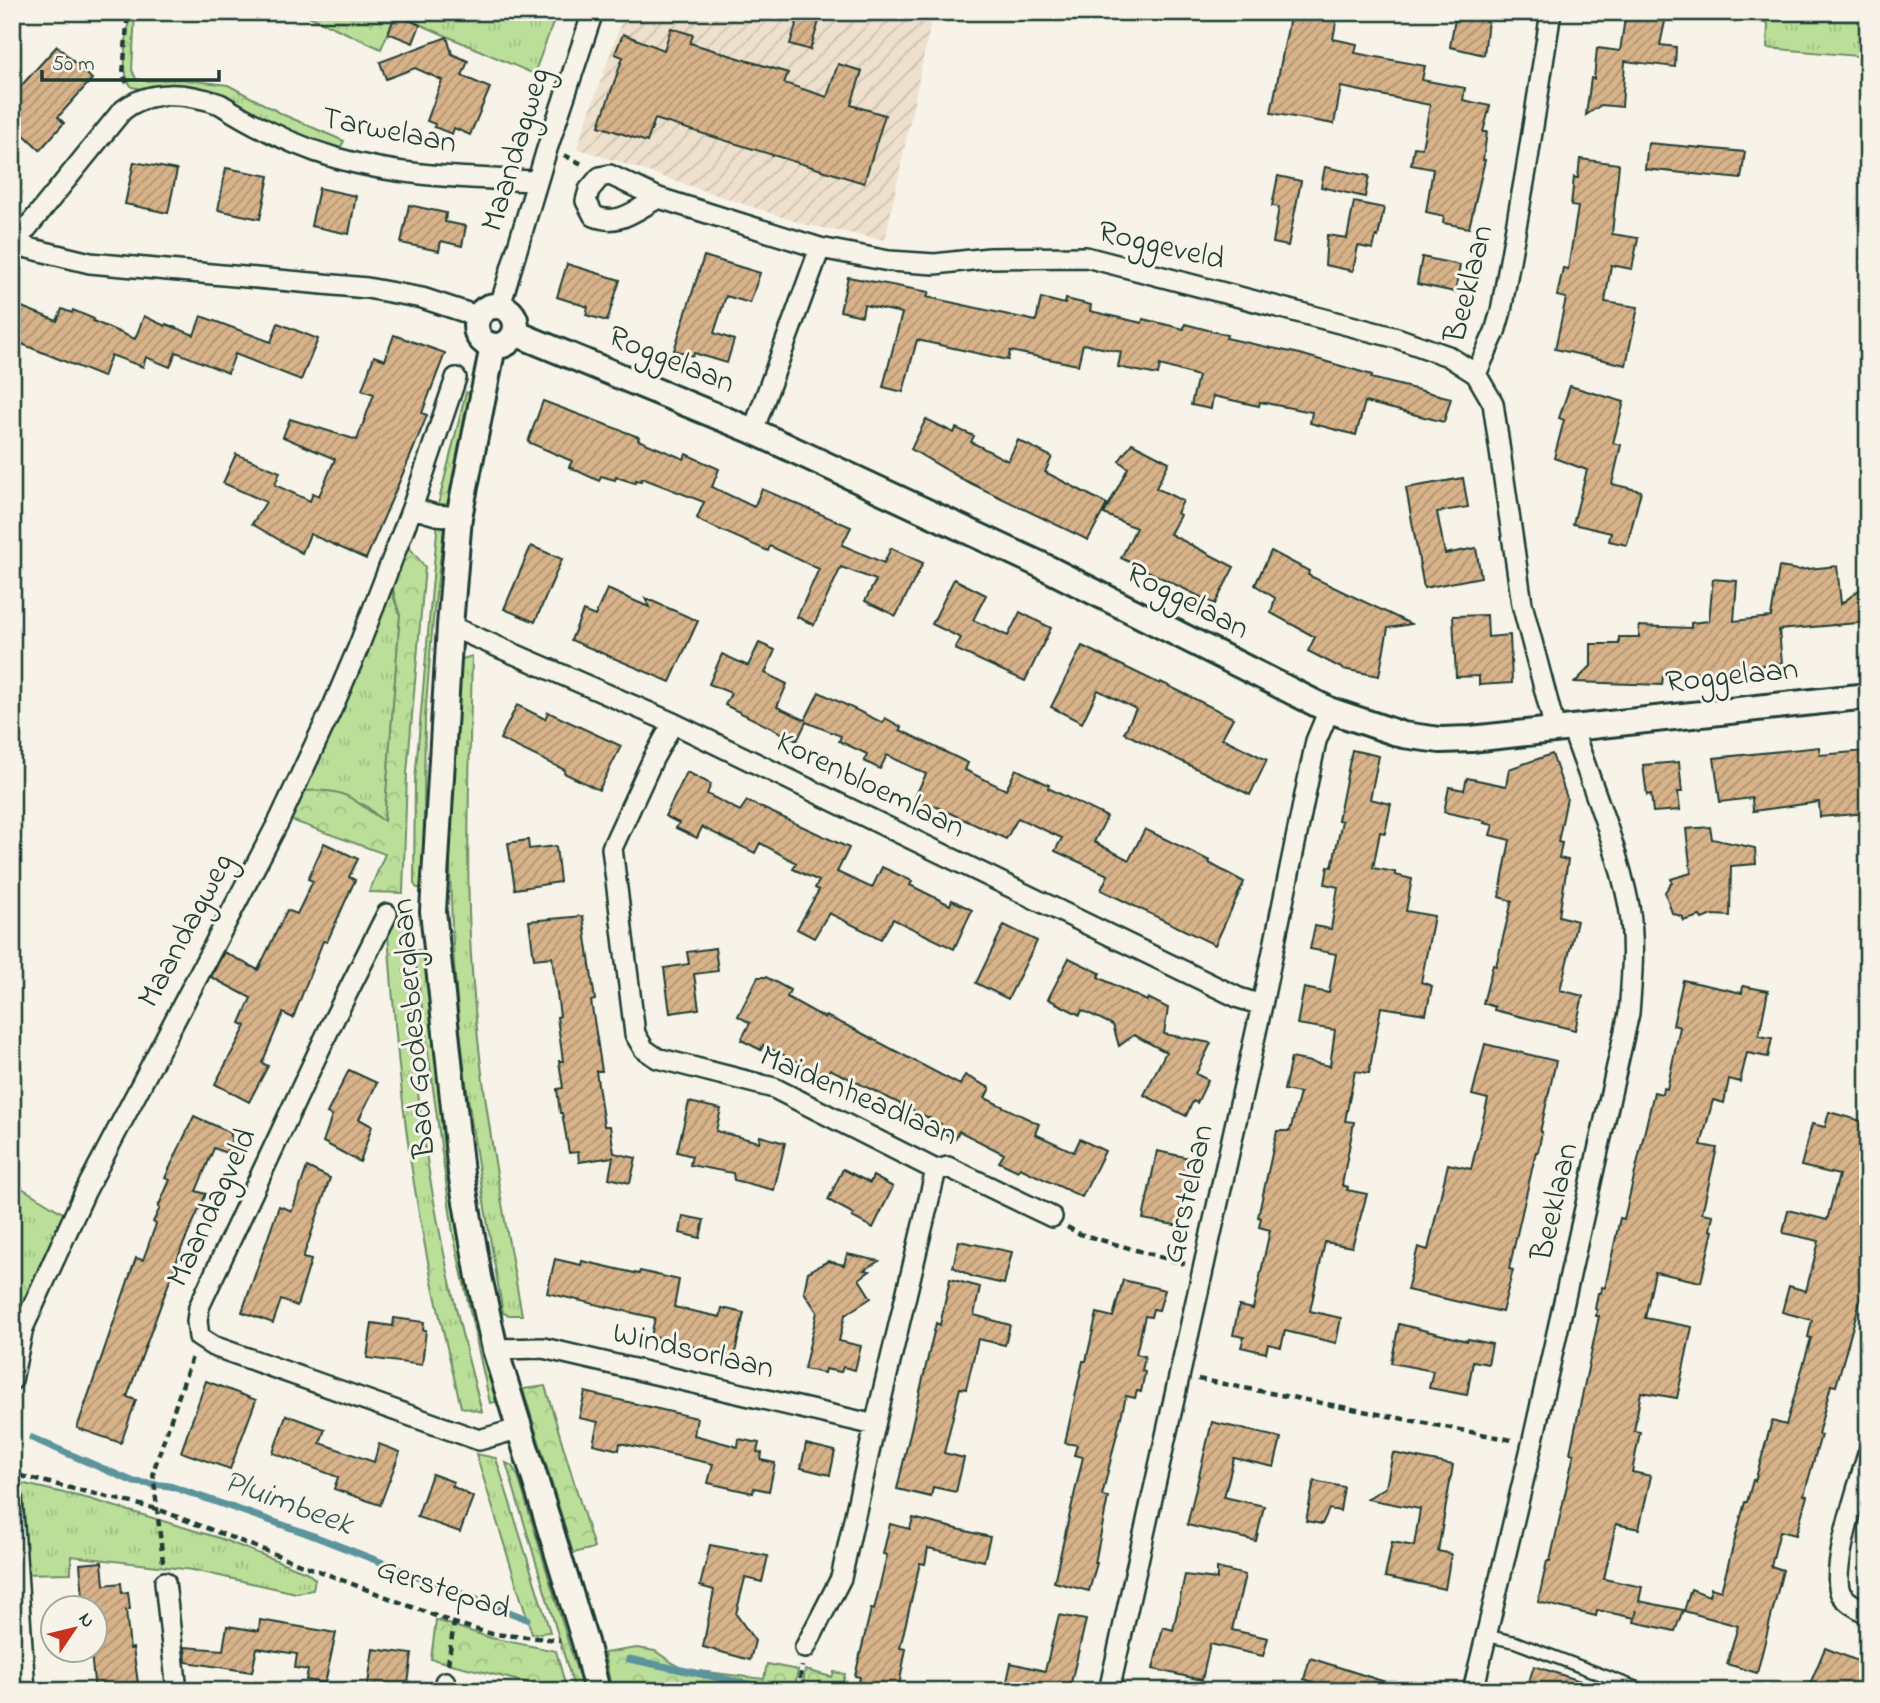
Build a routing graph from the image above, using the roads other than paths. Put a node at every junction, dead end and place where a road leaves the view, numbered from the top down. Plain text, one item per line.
1 (593, 12) edge
2 (1551, 12) edge
3 (537, 181) junction
4 (659, 198) junction
5 (13, 244) edge
6 (820, 248) junction
7 (500, 306) junction
8 (477, 316) junction
9 (515, 333) junction
10 (493, 346) junction
11 (1476, 374) junction
12 (456, 378) dead end
13 (753, 430) junction
14 (412, 508) junction
15 (459, 517) junction
16 (450, 626) junction
17 (1868, 696) edge
18 (1329, 710) junction
19 (673, 723) junction
20 (1563, 728) junction
21 (387, 914) dead end
22 (1262, 1005) junction
23 (936, 1170) junction
24 (1052, 1217) road end
25 (495, 1349) junction
26 (12, 1380) edge
27 (875, 1425) junction
28 (518, 1429) junction
29 (1868, 1454) edge
30 (12, 1496) edge
31 (165, 1582) road end
32 (1868, 1614) edge
33 (1488, 1636) junction
34 (805, 1648) dead end
35 (25, 1691) edge
36 (177, 1691) edge
37 (597, 1691) edge
38 (1109, 1691) edge
39 (1473, 1691) edge
40 (1645, 1691) edge

1 - 3 street, Maandagweg
2 - 11 street, Beeklaan
3 - 5 street, Tarwelaan
3 - 7 street, Maandagweg
4 - 4 street, Roggeveld
4 - 6 street, Roggeveld
5 - 8 street
6 - 11 street, Roggeveld
6 - 13 street
7 - 8 street
7 - 9 street
8 - 10 street
9 - 10 street
9 - 13 street, Roggelaan
10 - 15 street, Bad Godesberglaan
11 - 20 street, Beeklaan
12 - 14 street, Maandagweg
13 - 18 street, Roggelaan
14 - 15 street
14 - 26 street, Maandagweg
15 - 16 street, Bad Godesberglaan
16 - 19 street, Korenbloemlaan
16 - 25 street, Bad Godesberglaan
17 - 20 street, Roggelaan
18 - 20 street, Roggelaan
18 - 22 street, Gerstelaan
19 - 22 street, Korenbloemlaan
19 - 23 street, Maidenheadlaan
20 - 33 street, Beeklaan
21 - 28 street, Maandagveld
22 - 38 street, Gerstelaan
23 - 24 street, Maidenheadlaan
23 - 27 street
25 - 27 street, Windsorlaan
25 - 28 street, Bad Godesberglaan
27 - 34 street
28 - 37 street, Bad Godesberglaan
29 - 32 street
30 - 35 street
31 - 36 street
33 - 39 street, Beeklaan
33 - 40 lane

